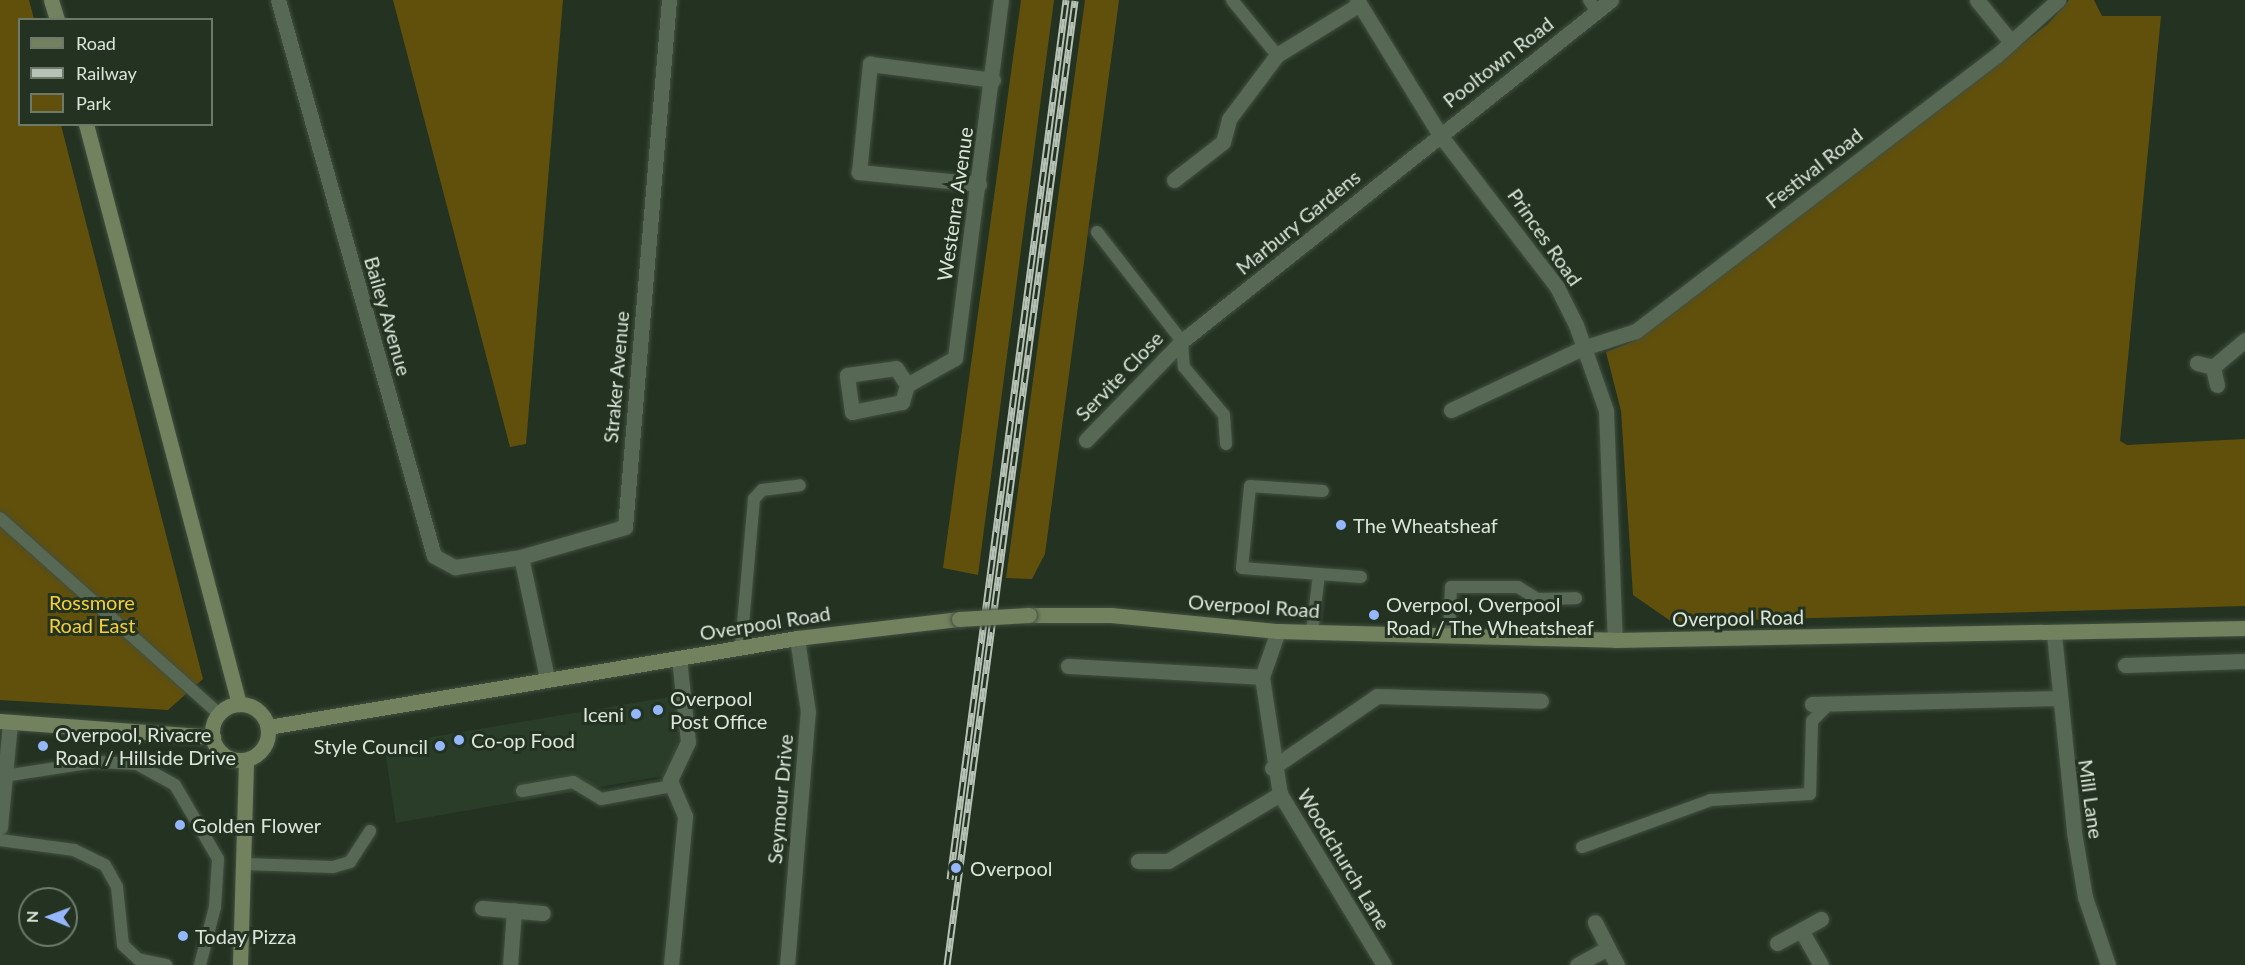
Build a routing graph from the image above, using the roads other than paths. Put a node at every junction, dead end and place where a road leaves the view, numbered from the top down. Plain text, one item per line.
1 (51, 0) edge
2 (278, 0) edge
3 (669, 0) edge
4 (1001, 0) edge
5 (1233, 0) edge
6 (1611, 0) edge
7 (1977, 0) edge
8 (2058, 0) edge
9 (1358, 2) edge
10 (1593, 5) edge
11 (56, 18) edge
12 (2011, 42) junction
13 (1277, 55) junction
14 (993, 80) junction
15 (87, 126) edge
16 (1440, 135) junction
17 (1174, 180) dead end
18 (979, 184) junction
19 (1097, 231) dead end
20 (2245, 339) edge
21 (1182, 341) junction
22 (1583, 348) junction
23 (2197, 363) dead end
24 (2213, 367) junction
25 (907, 385) dead end
26 (2217, 385) dead end
27 (1451, 410) dead end
28 (1086, 440) dead end
29 (1226, 444) dead end
30 (800, 485) dead end
31 (1323, 491) dead end
32 (0, 518) edge
33 (521, 557) junction
34 (1319, 574) junction
35 (1361, 577) dead end
36 (1576, 598) dead end
37 (2245, 627) edge
38 (1278, 631) junction
39 (1312, 632) junction
40 (2054, 634) junction
41 (1449, 636) junction
42 (797, 638) junction
43 (1616, 640) junction
44 (741, 647) junction
45 (679, 658) junction
46 (2245, 661) edge
47 (2125, 665) dead end
48 (1068, 666) dead end
49 (1262, 677) junction
50 (547, 678) junction
51 (2059, 698) junction
52 (1541, 701) dead end
53 (238, 704) junction
54 (1812, 704) dead end
55 (1829, 704) junction
56 (219, 714) junction
57 (5, 722) edge
58 (268, 727) junction
59 (213, 737) junction
60 (246, 760) junction
61 (1272, 768) junction
62 (4, 776) junction
63 (672, 786) junction
64 (522, 791) dead end
65 (1280, 794) junction
66 (0, 827) edge
67 (370, 831) dead end
68 (0, 840) edge
69 (1582, 847) dead end
70 (1138, 861) dead end
71 (244, 864) junction
72 (482, 908) dead end
73 (514, 910) junction
74 (543, 913) dead end
75 (1821, 919) dead end
76 (1595, 922) dead end
77 (1801, 930) junction
78 (1777, 943) dead end
79 (1608, 948) junction
80 (166, 965) edge
81 (200, 965) edge
82 (240, 965) edge
83 (510, 965) edge
84 (671, 965) edge
85 (787, 965) edge
86 (1384, 965) edge
87 (1577, 965) edge
88 (1617, 965) edge
89 (1821, 965) edge
90 (2108, 965) edge

1 - 11 main road
2 - 33 street, Bailey Avenue
3 - 33 street, Straker Avenue
4 - 14 street, Westenra Avenue
5 - 13 lane
6 - 10 street, Pooltown Road
7 - 12 street
8 - 12 street, Festival Road
9 - 13 street
9 - 16 street, Princes Road
10 - 16 street, Pooltown Road
12 - 22 street, Festival Road
13 - 17 street
14 - 18 street, Westenra Avenue
14 - 18 street
15 - 53 main road
16 - 21 street, Marbury Gardens
16 - 22 street, Princes Road
18 - 25 street, Westenra Avenue
19 - 21 lane
20 - 24 street
21 - 28 street, Servite Close
21 - 29 lane
22 - 27 street, Festival Road
22 - 43 street, Princes Road
23 - 24 street
24 - 26 street
30 - 44 lane
31 - 34 lane
32 - 56 lane
33 - 50 street
34 - 35 lane
34 - 39 lane
36 - 41 lane
37 - 40 main road, Overpool Road
38 - 39 main road, Overpool Road
38 - 42 main road, Overpool Road, bridge
38 - 49 street, Woodchurch Lane
39 - 41 main road, Overpool Road
40 - 43 main road, Overpool Road
40 - 51 street, Mill Lane
41 - 43 main road, Overpool Road
42 - 44 main road, Overpool Road
42 - 85 street, Seymour Drive
44 - 45 main road, Overpool Road
45 - 50 main road, Overpool Road
45 - 63 street
46 - 47 street
48 - 49 street
49 - 61 street, Woodchurch Lane
50 - 58 main road, Overpool Road
51 - 55 street
51 - 90 street, Mill Lane
52 - 61 street
53 - 56 main road
53 - 58 main road
54 - 55 street
55 - 69 lane
56 - 59 main road
57 - 59 main road
57 - 62 street
58 - 60 main road
59 - 60 main road
60 - 71 main road
61 - 65 street, Woodchurch Lane
62 - 66 street
62 - 81 lane
63 - 64 lane
63 - 84 street
65 - 70 street
65 - 86 street, Woodchurch Lane
67 - 71 lane
68 - 80 lane
71 - 82 main road
72 - 73 street
73 - 74 street
73 - 83 street
75 - 77 street
76 - 79 street
77 - 78 street
77 - 89 street
79 - 87 street
79 - 88 street

